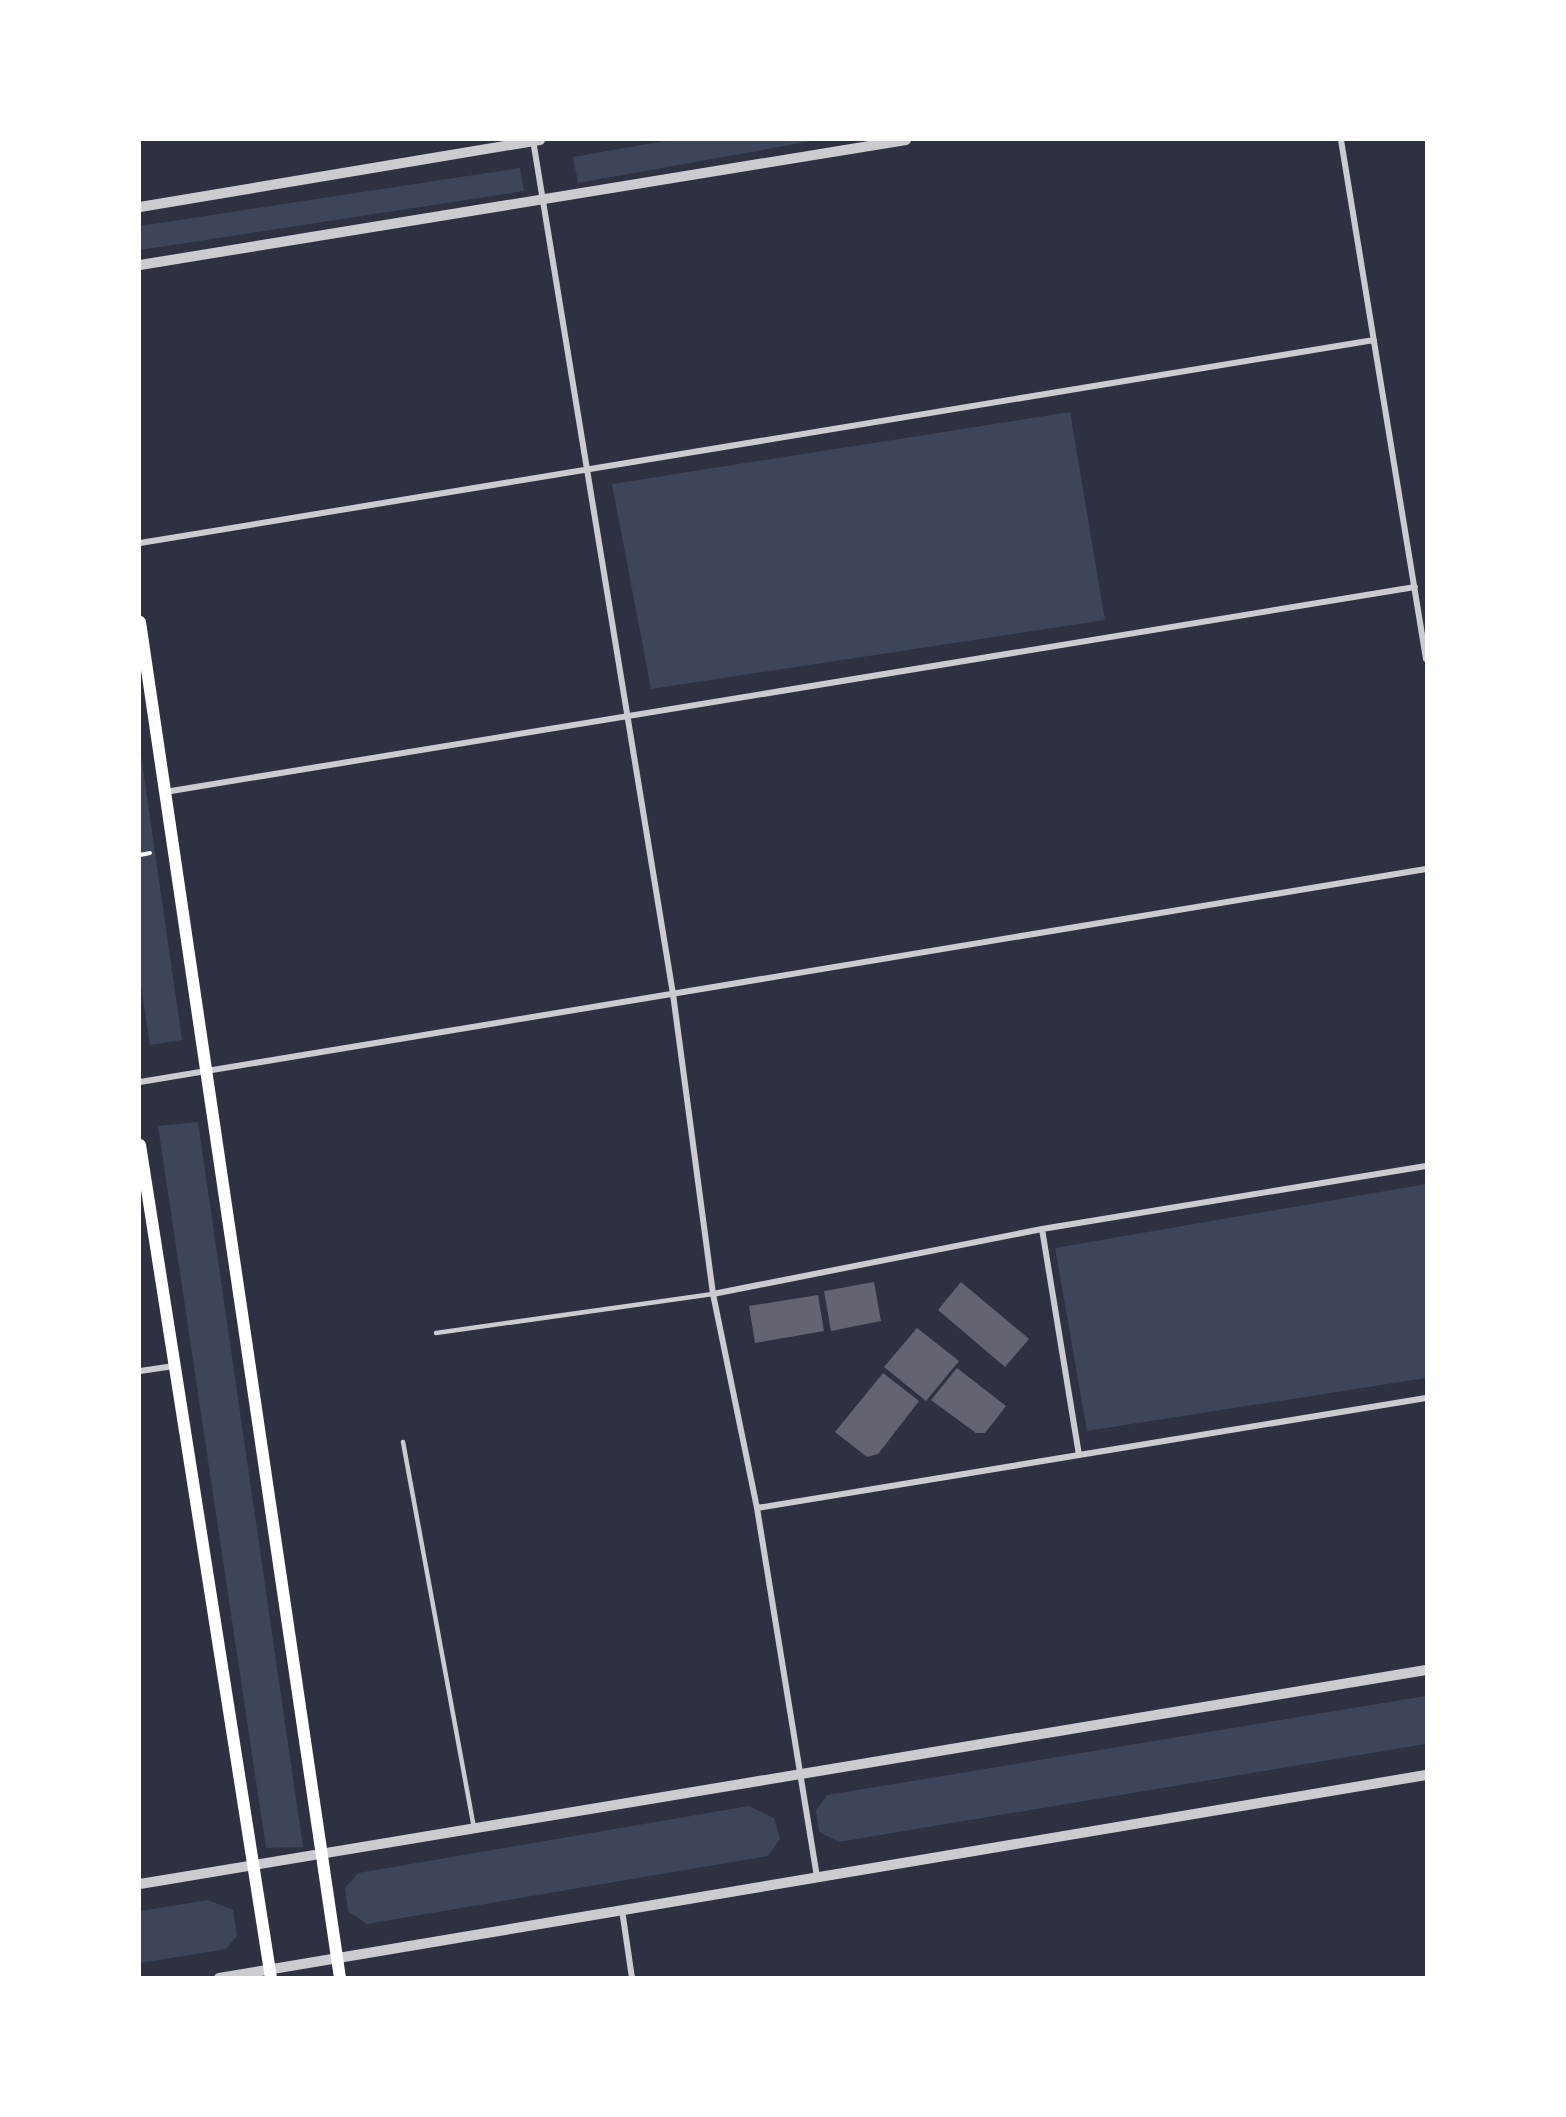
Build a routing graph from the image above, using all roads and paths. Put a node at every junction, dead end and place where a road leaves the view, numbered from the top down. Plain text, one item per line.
1 (535, 140) edge
2 (906, 140) edge
3 (1341, 140) edge
4 (543, 199) junction
5 (140, 207) edge
6 (140, 265) edge
7 (1374, 340) junction
8 (587, 470) junction
9 (140, 543) edge
10 (1415, 587) junction
11 (140, 622) edge
12 (1426, 659) edge
13 (627, 716) junction
14 (165, 792) junction
15 (1426, 869) edge
16 (673, 994) junction
17 (206, 1071) junction
18 (140, 1082) edge
19 (140, 1145) edge
20 (1426, 1166) edge
21 (1042, 1229) junction
22 (713, 1294) junction
23 (436, 1332) dead end
24 (174, 1366) junction
25 (140, 1371) edge
26 (1426, 1398) edge
27 (403, 1442) dead end
28 (1079, 1455) junction
29 (757, 1508) junction
30 (1426, 1670) edge
31 (800, 1774) junction
32 (1426, 1775) edge
33 (474, 1828) junction
34 (320, 1853) junction
35 (254, 1864) junction
36 (817, 1877) junction
37 (140, 1884) edge
38 (622, 1910) junction
39 (337, 1958) junction
40 (271, 1973) edge
41 (219, 1977) edge
42 (340, 1977) edge
43 (632, 1977) edge

1 - 4 street
1 - 5 street
2 - 4 street
3 - 7 street
4 - 6 street
4 - 8 street
7 - 8 street
7 - 10 street
8 - 9 street
8 - 13 street
10 - 12 street
10 - 13 street
11 - 14 main road
13 - 14 street
13 - 16 street
14 - 17 main road
15 - 16 street
16 - 17 street
16 - 22 street
17 - 18 street
17 - 34 main road
19 - 24 main road
20 - 21 street
21 - 22 street
21 - 28 street
22 - 23 lane
22 - 29 street
24 - 25 street
24 - 35 main road
26 - 28 street
27 - 33 lane
28 - 29 street
29 - 31 street
30 - 31 street
31 - 33 street
31 - 36 street
32 - 36 street
33 - 34 street
34 - 35 street
34 - 39 main road
35 - 37 street
35 - 40 main road
36 - 38 street
38 - 39 street
38 - 43 street
39 - 40 street
39 - 42 main road
40 - 41 street

